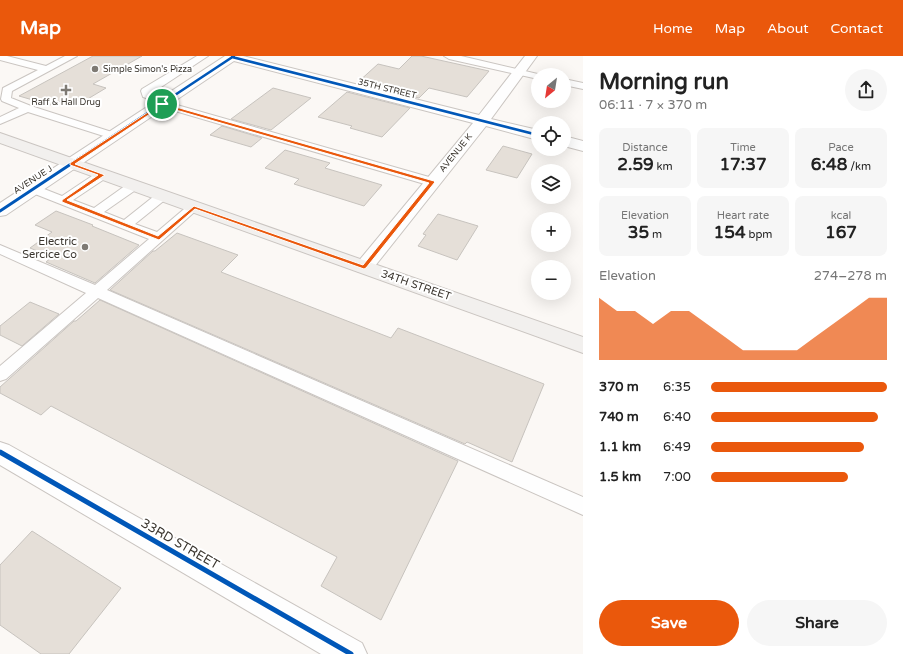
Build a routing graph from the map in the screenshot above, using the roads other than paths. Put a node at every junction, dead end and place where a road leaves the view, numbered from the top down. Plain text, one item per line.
1 (40, 56) edge
2 (72, 56) edge
3 (203, 56) edge
4 (231, 56) edge
5 (449, 56) edge
6 (531, 56) edge
7 (0, 57) edge
8 (25, 64) junction
9 (46, 70) junction
10 (518, 72) junction
11 (531, 75) edge
12 (571, 83) edge
13 (583, 86) edge
14 (164, 103) junction
15 (27, 108) junction
16 (482, 121) junction
17 (0, 122) edge
18 (531, 133) edge
19 (114, 136) junction
20 (0, 138) edge
21 (571, 143) edge
22 (583, 146) edge
23 (0, 149) edge
24 (72, 164) junction
25 (102, 175) junction
26 (432, 182) junction
27 (133, 186) junction
28 (34, 189) junction
29 (162, 196) junction
30 (64, 201) junction
31 (194, 207) junction
32 (0, 211) edge
33 (94, 213) junction
34 (125, 225) junction
35 (159, 238) junction
36 (0, 249) edge
37 (364, 267) junction
38 (97, 292) junction
39 (583, 344) edge
40 (0, 375) edge
41 (0, 452) edge
42 (583, 506) edge
43 (351, 654) edge

1 - 8 lane
2 - 9 lane
3 - 14 lane
4 - 14 street, AVENUE J
4 - 16 street, 35TH STREET
5 - 10 lane
6 - 10 street, AVENUE K
7 - 8 lane
8 - 9 lane
9 - 15 lane
10 - 11 lane
10 - 16 street, AVENUE K
12 - 13 lane
14 - 19 street, AVENUE J
14 - 26 lane
15 - 17 lane
15 - 19 lane
16 - 18 street, 35TH STREET
16 - 26 street, AVENUE K
17 - 24 main road
19 - 24 street, AVENUE J
20 - 24 main road, 34TH STREET
21 - 22 street
23 - 24 main road
24 - 25 main road, 34TH STREET
24 - 28 street, AVENUE J
25 - 27 main road, 34TH STREET
25 - 30 lane
26 - 37 street, AVENUE K
27 - 29 main road, 34TH STREET
27 - 33 lane
28 - 30 lane
28 - 32 street, AVENUE J
29 - 31 main road, 34TH STREET
29 - 34 lane
30 - 33 lane
31 - 35 lane
31 - 37 main road, 34TH STREET
33 - 34 lane
34 - 35 lane
35 - 38 lane
36 - 38 lane
37 - 39 main road, 34TH STREET
38 - 40 lane
38 - 42 lane
41 - 43 street, 33RD STREET

